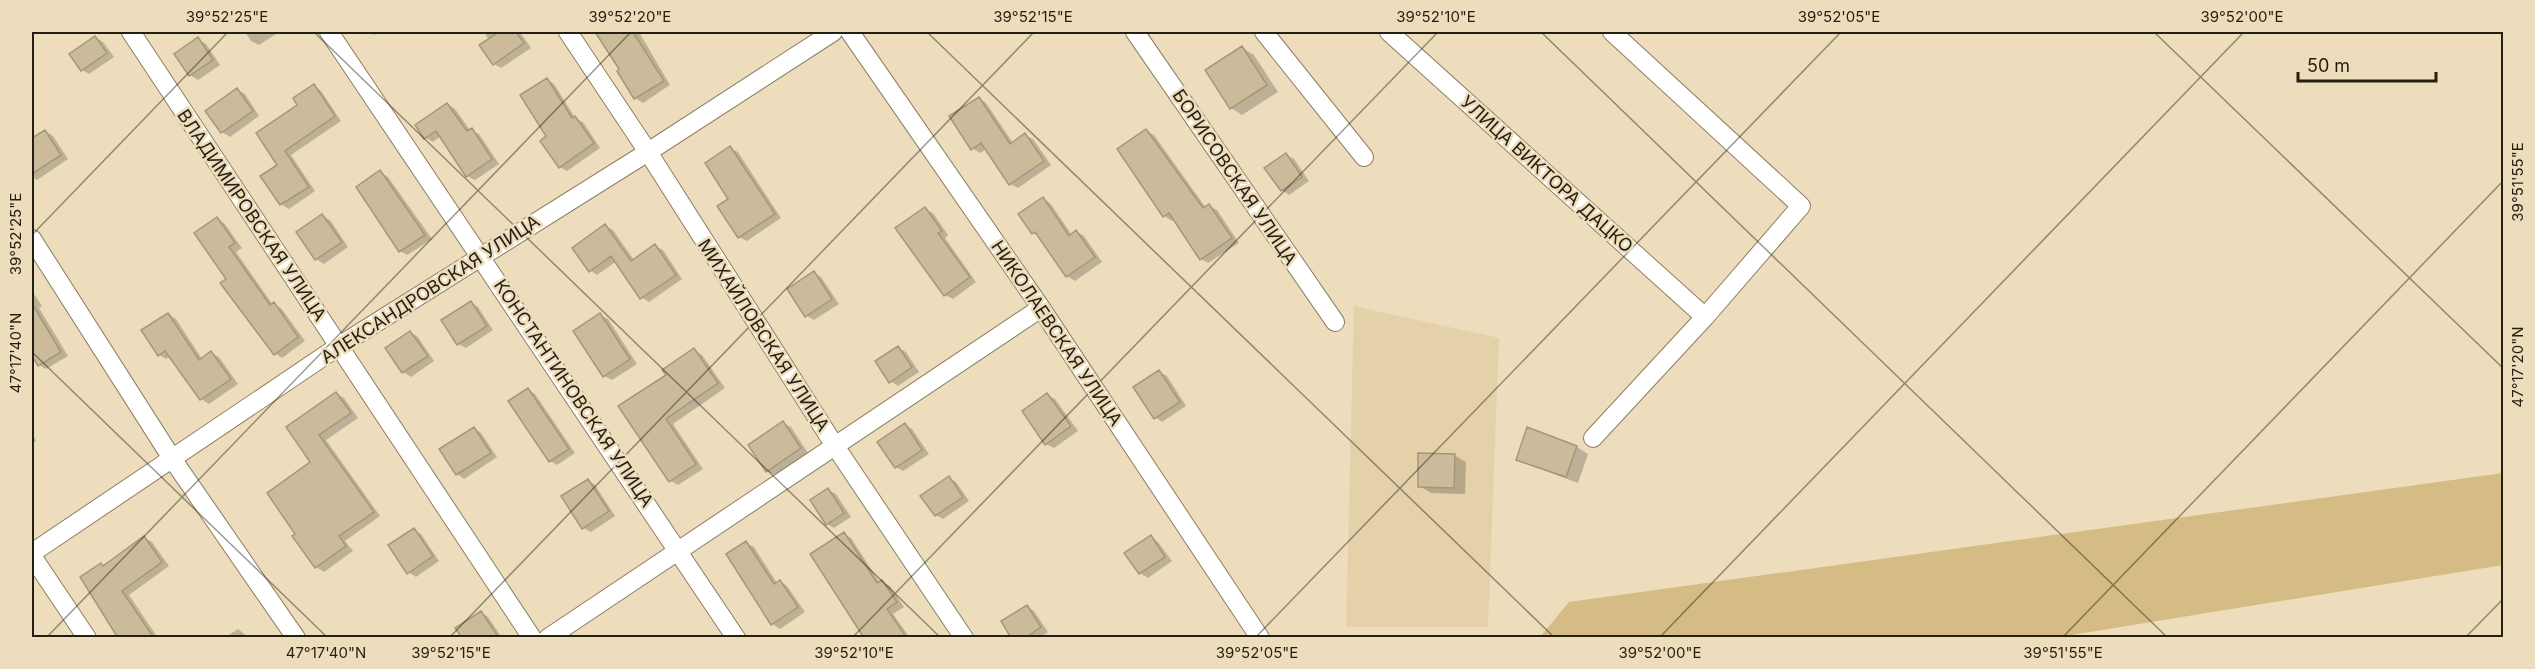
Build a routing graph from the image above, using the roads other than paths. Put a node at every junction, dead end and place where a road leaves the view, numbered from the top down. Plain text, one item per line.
1 (131, 32) edge
2 (329, 32) edge
3 (568, 32) edge
4 (833, 32) edge
5 (850, 32) edge
6 (1136, 32) edge
7 (1264, 32) edge
8 (1389, 32) edge
9 (1612, 32) edge
10 (648, 152) junction
11 (1364, 157) dead end
12 (32, 239) edge
13 (481, 255) junction
14 (1041, 308) junction
15 (1705, 317) junction
16 (1335, 322) dead end
17 (339, 346) junction
18 (1593, 438) dead end
19 (835, 446) junction
20 (173, 460) junction
21 (680, 551) junction
22 (32, 555) edge
23 (87, 638) edge
24 (296, 638) edge
25 (532, 638) edge
26 (548, 638) edge
27 (736, 638) edge
28 (964, 638) edge
29 (1260, 638) edge

1 - 17 street, ВЛАДИМИРОВСКАЯ УЛИЦА
2 - 13 street, КОНСТАНТИНОВСКАЯ УЛИЦА
3 - 10 street, МИХАЙЛОВСКАЯ УЛИЦА
4 - 10 street, АЛЕКСАНДРОВСКАЯ УЛИЦА
5 - 14 street, НИКОЛАЕВСКАЯ УЛИЦА
6 - 16 street, БОРИСОВСКАЯ УЛИЦА
7 - 11 street
8 - 15 street, УЛИЦА ВИКТОРА ДАЦКО
9 - 15 street
10 - 13 street, АЛЕКСАНДРОВСКАЯ УЛИЦА
10 - 19 street, МИХАЙЛОВСКАЯ УЛИЦА
12 - 20 street
13 - 17 street, АЛЕКСАНДРОВСКАЯ УЛИЦА
13 - 21 street, КОНСТАНТИНОВСКАЯ УЛИЦА
14 - 19 street
14 - 29 street, НИКОЛАЕВСКАЯ УЛИЦА
15 - 18 street
17 - 20 street, АЛЕКСАНДРОВСКАЯ УЛИЦА
17 - 25 street, ВЛАДИМИРОВСКАЯ УЛИЦА
19 - 21 street
19 - 28 street, МИХАЙЛОВСКАЯ УЛИЦА
20 - 22 street, АЛЕКСАНДРОВСКАЯ УЛИЦА
20 - 24 street
21 - 26 street
21 - 27 street, КОНСТАНТИНОВСКАЯ УЛИЦА
22 - 23 street

